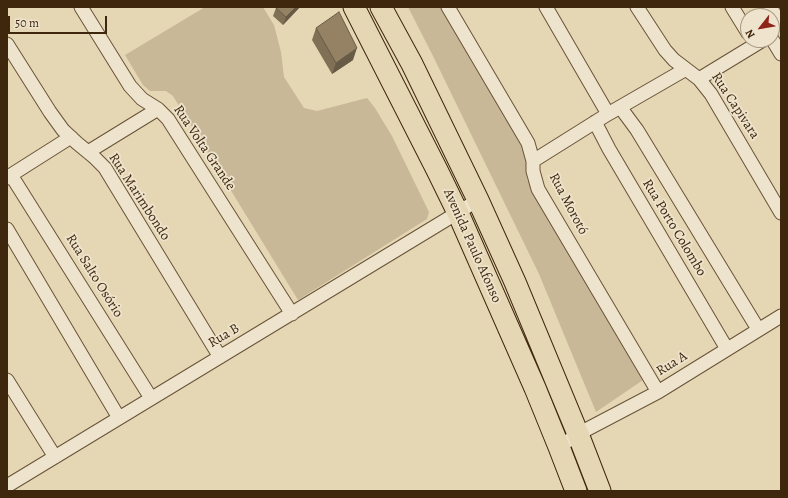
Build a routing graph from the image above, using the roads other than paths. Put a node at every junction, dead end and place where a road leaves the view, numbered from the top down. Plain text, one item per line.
1 (81, 7) edge
2 (354, 7) edge
3 (381, 7) edge
4 (448, 7) edge
5 (546, 7) edge
6 (637, 7) edge
7 (732, 7) edge
8 (770, 7) edge
9 (740, 20) edge
10 (781, 24) edge
11 (7, 44) edge
12 (748, 48) edge
13 (686, 68) junction
14 (699, 79) junction
15 (620, 107) junction
16 (158, 109) junction
17 (608, 114) junction
18 (595, 122) junction
19 (71, 138) junction
20 (88, 152) junction
21 (533, 161) junction
22 (9, 177) edge
23 (478, 200) junction
24 (458, 213) junction
25 (781, 213) edge
26 (7, 229) edge
27 (292, 314) junction
28 (781, 316) edge
29 (758, 329) junction
30 (727, 349) junction
31 (220, 358) junction
32 (7, 380) edge
33 (658, 392) junction
34 (151, 398) junction
35 (119, 418) junction
36 (578, 434) junction
37 (559, 447) junction
38 (55, 457) junction
39 (7, 486) edge
40 (576, 491) edge
41 (600, 491) edge

1 - 16 street, Rua Volta Grande
2 - 24 main road, Avenida Paulo Afonso
3 - 23 main road, Avenida Paulo Afonso
4 - 21 street, Rua Morotó
5 - 17 street
6 - 13 street, Rua Capivara
7 - 9 street
8 - 10 street
11 - 19 street, Rua Marimbondo
12 - 14 street
13 - 14 street, Rua Capivara
13 - 15 street
14 - 25 street, Rua Capivara
15 - 17 street
15 - 29 street, Rua Porto Colombo
16 - 20 street
16 - 27 street, Rua Volta Grande
17 - 18 street
18 - 21 street
18 - 30 street, Rua Porto Colombo
19 - 20 street, Rua Marimbondo
19 - 22 street
20 - 31 street, Rua Marimbondo
21 - 33 street, Rua Morotó
22 - 34 street, Rua Salto Osório
23 - 24 street, Rua B
23 - 36 main road, Avenida Paulo Afonso
24 - 27 street, Rua B
24 - 37 main road, Avenida Paulo Afonso
26 - 35 street
27 - 31 street, Rua B
28 - 29 street, Rua A
29 - 30 street, Rua A
30 - 33 street, Rua A
31 - 34 street, Rua B
32 - 38 street
33 - 36 street, Rua A
34 - 35 street, Rua B
35 - 38 street, Rua B
36 - 37 street, Rua A
36 - 41 main road, Avenida Paulo Afonso
37 - 40 main road, Avenida Paulo Afonso
38 - 39 street, Rua B

